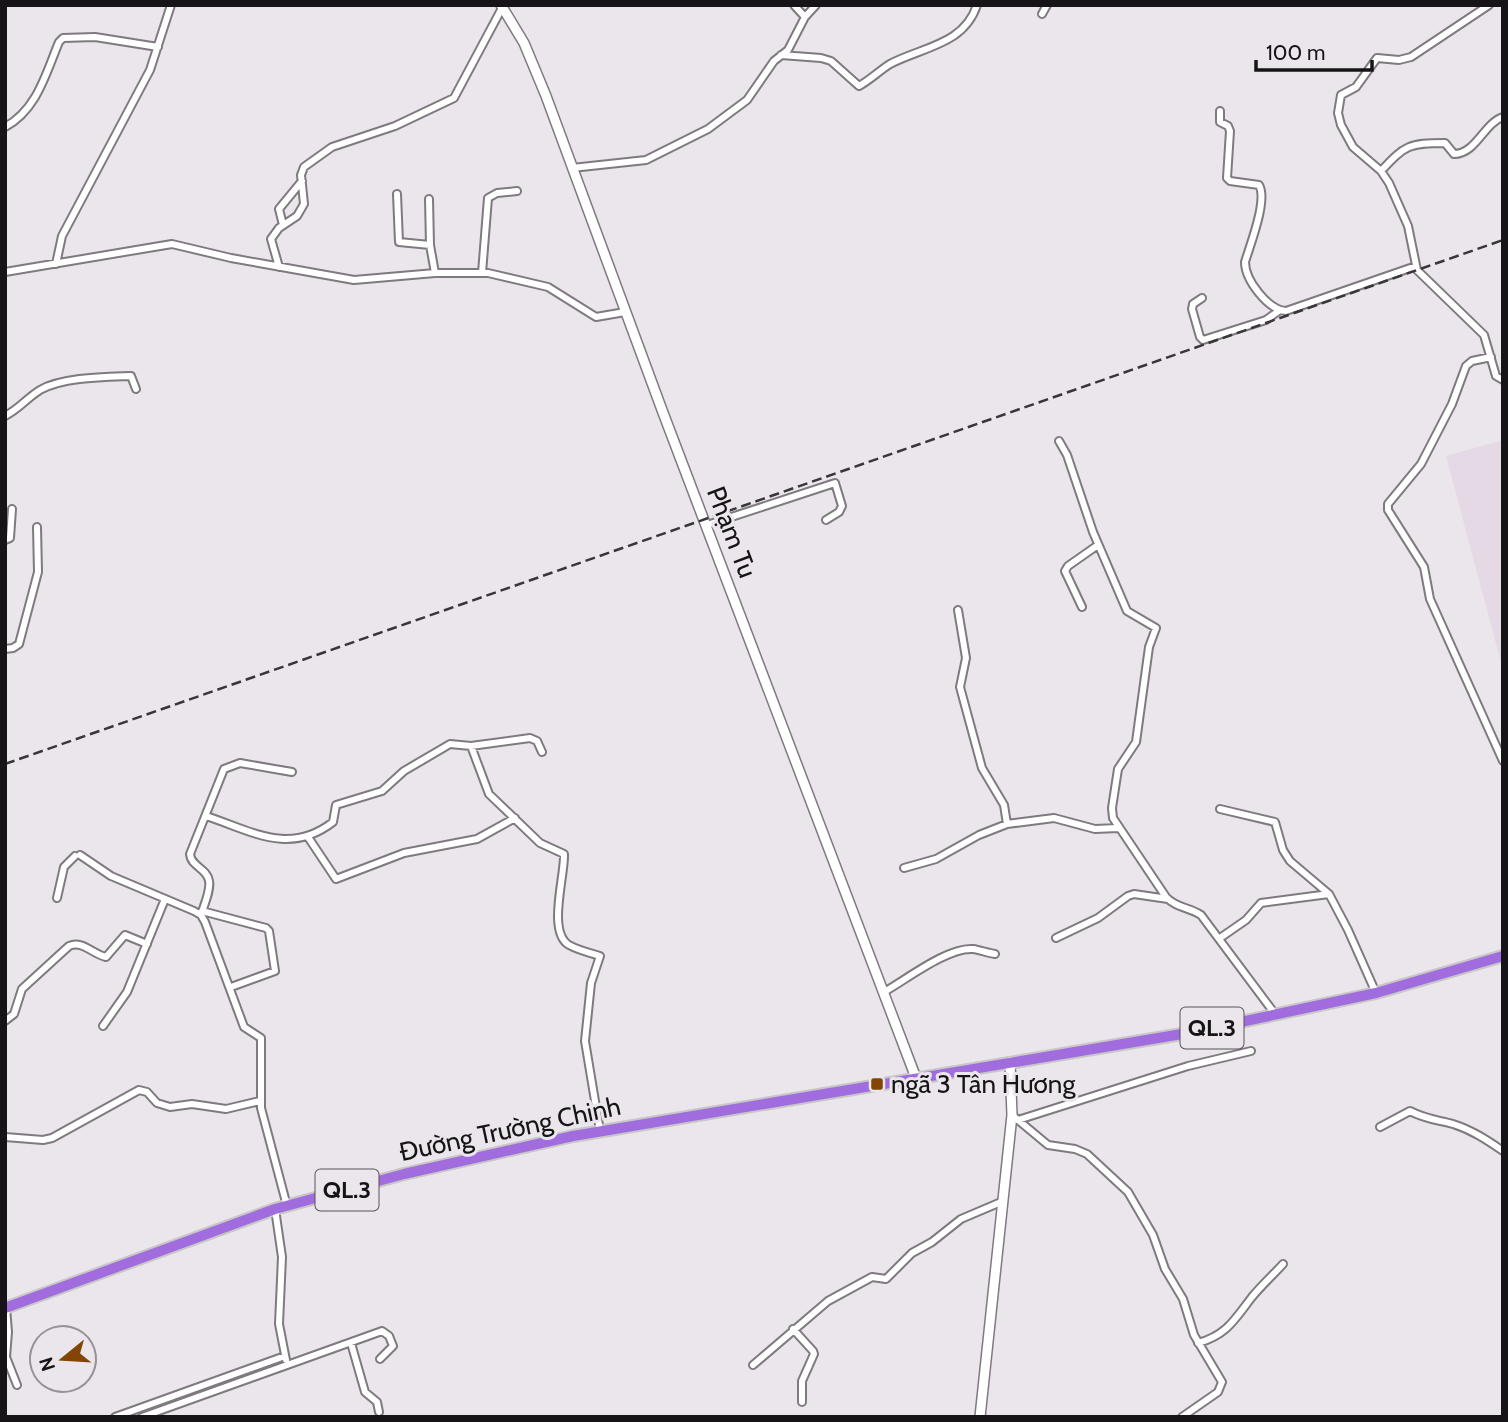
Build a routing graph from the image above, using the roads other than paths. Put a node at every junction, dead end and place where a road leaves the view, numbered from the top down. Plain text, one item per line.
1 (171, 5) edge
2 (794, 5) edge
3 (816, 5) edge
4 (977, 5) edge
5 (1047, 5) edge
6 (1489, 5) edge
7 (501, 6) edge
8 (1042, 14) dead end
9 (805, 17) junction
10 (158, 47) junction
11 (781, 55) junction
12 (1220, 111) dead end
13 (1503, 117) edge
14 (5, 127) edge
15 (572, 168) junction
16 (1381, 171) junction
17 (302, 181) junction
18 (517, 191) dead end
19 (397, 194) dead end
20 (429, 199) dead end
21 (283, 225) junction
22 (430, 245) junction
23 (56, 264) junction
24 (1416, 266) junction
25 (279, 267) junction
26 (5, 272) edge
27 (435, 273) junction
28 (482, 273) junction
29 (1202, 298) dead end
30 (1280, 310) junction
31 (625, 312) junction
32 (1491, 357) junction
33 (1503, 380) edge
34 (136, 388) dead end
35 (5, 416) edge
36 (1059, 441) dead end
37 (12, 509) dead end
38 (826, 520) dead end
39 (707, 525) junction
40 (37, 527) dead end
41 (5, 540) edge
42 (1098, 545) junction
43 (1082, 607) dead end
44 (958, 610) dead end
45 (5, 649) edge
46 (471, 746) junction
47 (542, 752) dead end
48 (1503, 761) edge
49 (292, 772) dead end
50 (1220, 809) dead end
51 (206, 816) junction
52 (515, 818) junction
53 (1007, 824) junction
54 (1118, 828) junction
55 (308, 837) junction
56 (904, 868) dead end
57 (1329, 894) junction
58 (57, 898) dead end
59 (164, 899) junction
60 (1168, 899) junction
61 (202, 913) junction
62 (1056, 938) dead end
63 (1220, 939) junction
64 (147, 944) junction
65 (995, 954) dead end
66 (1503, 956) edge
67 (231, 987) junction
68 (884, 992) junction
69 (1376, 993) junction
70 (1275, 1014) junction
71 (5, 1021) edge
72 (103, 1026) dead end
73 (1251, 1051) dead end
74 (1010, 1062) junction
75 (916, 1078) junction
76 (260, 1101) junction
77 (1015, 1118) junction
78 (1380, 1128) dead end
79 (600, 1131) junction
80 (5, 1137) edge
81 (1503, 1151) edge
82 (1001, 1202) junction
83 (287, 1206) junction
84 (275, 1209) junction
85 (1283, 1264) dead end
86 (5, 1308) edge
87 (793, 1329) junction
88 (351, 1343) junction
89 (1198, 1343) junction
90 (380, 1359) dead end
91 (287, 1361) junction
92 (753, 1365) dead end
93 (17, 1385) dead end
94 (802, 1402) dead end
95 (152, 1409) junction
96 (379, 1412) dead end
97 (115, 1417) edge
98 (142, 1417) edge
99 (980, 1417) edge
100 (1182, 1417) edge

1 - 10 street
2 - 9 street
3 - 9 street
4 - 11 street
5 - 8 street
6 - 16 street
7 - 15 street, Phạm Tu
7 - 17 street
9 - 11 street
10 - 14 street
10 - 23 street
11 - 15 street
12 - 30 street
13 - 16 street
15 - 31 street, Phạm Tu
16 - 24 street
17 - 21 street
17 - 21 street
18 - 28 street
19 - 22 street
20 - 22 street
21 - 25 street
22 - 27 street
23 - 25 street
23 - 26 street
24 - 30 street
24 - 32 street
25 - 27 street
27 - 28 street
28 - 31 street
29 - 30 street
31 - 39 street, Phạm Tu
32 - 33 street
32 - 48 street
34 - 35 street
36 - 42 street
37 - 41 street
38 - 39 street
39 - 68 street, Phạm Tu
40 - 45 street
42 - 43 street
42 - 54 street
44 - 53 street
46 - 47 street
46 - 52 street
46 - 55 street
49 - 51 street
50 - 57 street
51 - 55 street
51 - 61 street
52 - 55 street
52 - 79 street
53 - 54 street
53 - 56 street
54 - 60 street
57 - 63 street
57 - 69 street
58 - 59 street
59 - 61 street
59 - 64 street
60 - 62 street
60 - 63 street
61 - 67 street
61 - 67 street
63 - 70 street
64 - 71 street
64 - 72 street
65 - 68 street
66 - 69 highway, QL.3
67 - 76 street
68 - 75 street, Phạm Tu
69 - 70 highway, QL.3
70 - 74 highway, QL.3
73 - 77 street
74 - 75 highway, QL.3
74 - 77 street
75 - 79 highway, Đường Trường Chinh / QL.3
76 - 80 street
76 - 83 street
77 - 82 street
77 - 89 street
78 - 81 street
79 - 83 highway, Đường Trường Chinh / QL.3
82 - 87 street
82 - 99 street
83 - 84 highway, Đường Trường Chinh / QL.3
84 - 86 highway, Đường Trường Chinh / QL.3
84 - 91 street
85 - 89 street
86 - 93 street
87 - 92 street
87 - 94 street
88 - 90 street
88 - 91 street
88 - 96 street
89 - 100 street
91 - 95 street
95 - 97 street
95 - 98 street

